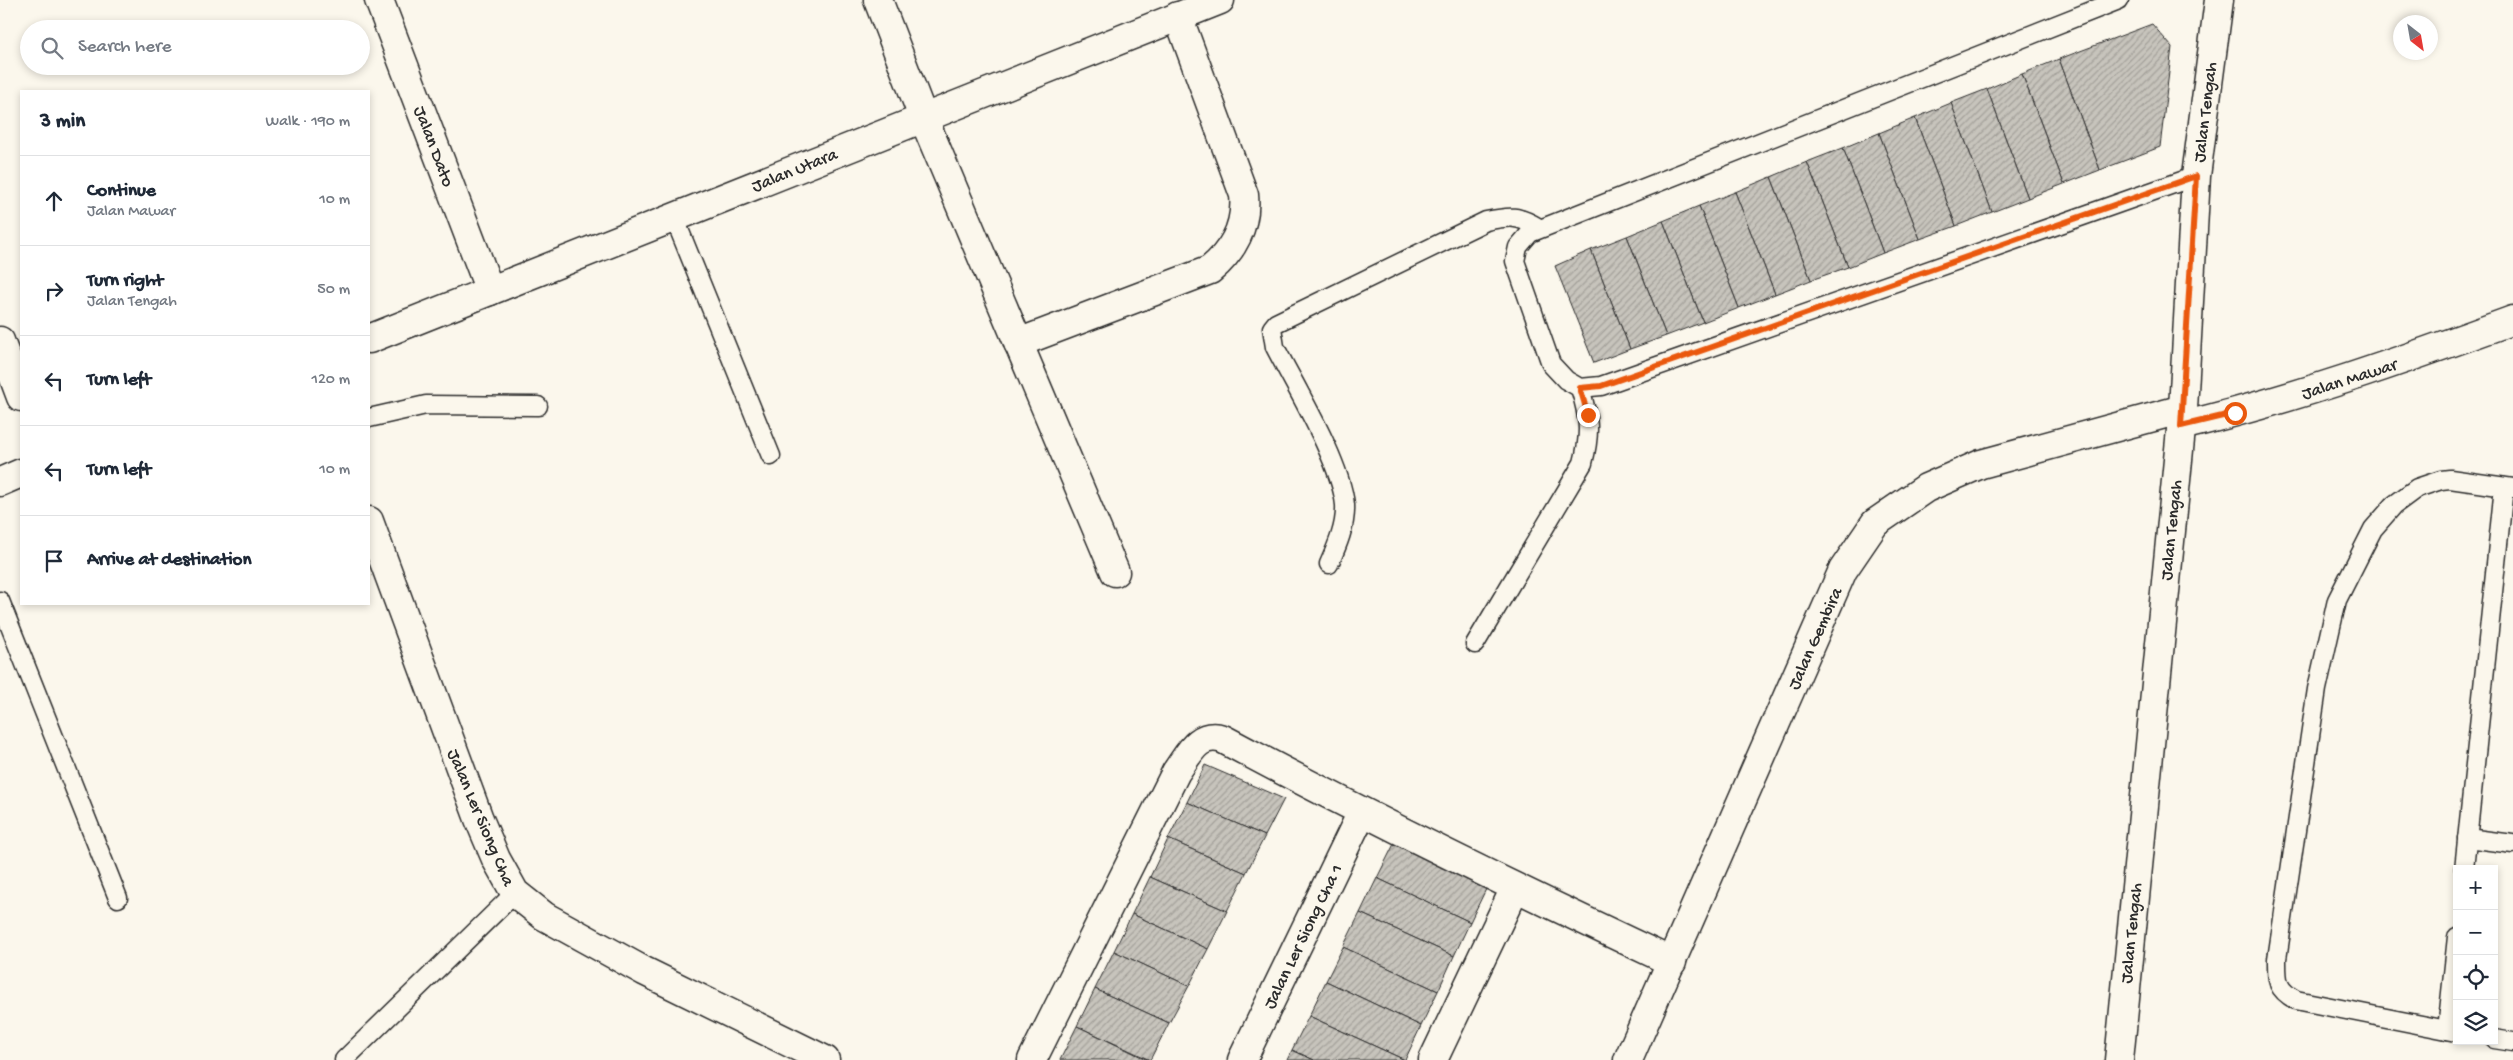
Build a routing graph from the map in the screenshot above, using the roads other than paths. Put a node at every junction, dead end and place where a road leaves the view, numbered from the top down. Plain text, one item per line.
1 (379, 0) edge
2 (878, 0) edge
3 (1220, 0) edge
4 (2119, 0) edge
5 (2219, 0) edge
6 (1178, 16) junction
7 (923, 117) junction
8 (2196, 176) junction
9 (674, 217) junction
10 (1539, 228) junction
11 (490, 291) junction
12 (2513, 320) edge
13 (370, 339) edge
14 (0, 341) edge
15 (1018, 343) junction
16 (1580, 388) junction
17 (20, 393) edge
18 (538, 406) dead end
19 (370, 418) edge
20 (2182, 418) junction
21 (772, 456) dead end
22 (20, 473) edge
23 (0, 482) edge
24 (2508, 488) edge
25 (370, 524) edge
26 (1329, 564) dead end
27 (1115, 572) dead end
28 (0, 600) edge
29 (1475, 644) dead end
30 (1362, 812) junction
31 (2467, 838) junction
32 (2513, 844) edge
33 (2464, 865) edge
34 (1515, 888) junction
35 (515, 893) junction
36 (118, 898) dead end
37 (2456, 955) edge
38 (1672, 962) junction
39 (2452, 1031) edge
40 (2498, 1040) edge
41 (2513, 1042) edge
42 (344, 1060) edge
43 (825, 1060) edge
44 (1032, 1060) edge
45 (1242, 1060) edge
46 (1433, 1060) edge
47 (1628, 1060) edge
48 (2119, 1060) edge

1 - 11 street, Jalan Dato
2 - 7 street
3 - 6 street, Jalan Utara
4 - 10 lane
5 - 8 street, Jalan Tengah
6 - 7 street, Jalan Utara
6 - 15 street
7 - 9 street, Jalan Utara
7 - 15 street
8 - 16 lane
8 - 20 street, Jalan Tengah
9 - 11 street, Jalan Utara
9 - 21 lane
10 - 16 lane
10 - 26 lane
11 - 13 street, Jalan Utara
12 - 20 street, Jalan Mawar
14 - 17 street
15 - 27 street
16 - 29 lane
18 - 19 lane
20 - 38 street, Jalan Gembira
20 - 48 street, Jalan Tengah
22 - 23 street
24 - 31 lane
24 - 39 lane
25 - 35 street, Jalan Ler Siong Cha
28 - 36 lane
30 - 34 street
30 - 44 street
30 - 45 street, Jalan Ler Siong Cha 1
31 - 32 lane
31 - 33 lane
34 - 38 street
34 - 46 street
35 - 42 lane
35 - 43 street, Jalan Ler Siong Cha
37 - 39 lane
38 - 47 street, Jalan Gembira
40 - 41 lane

